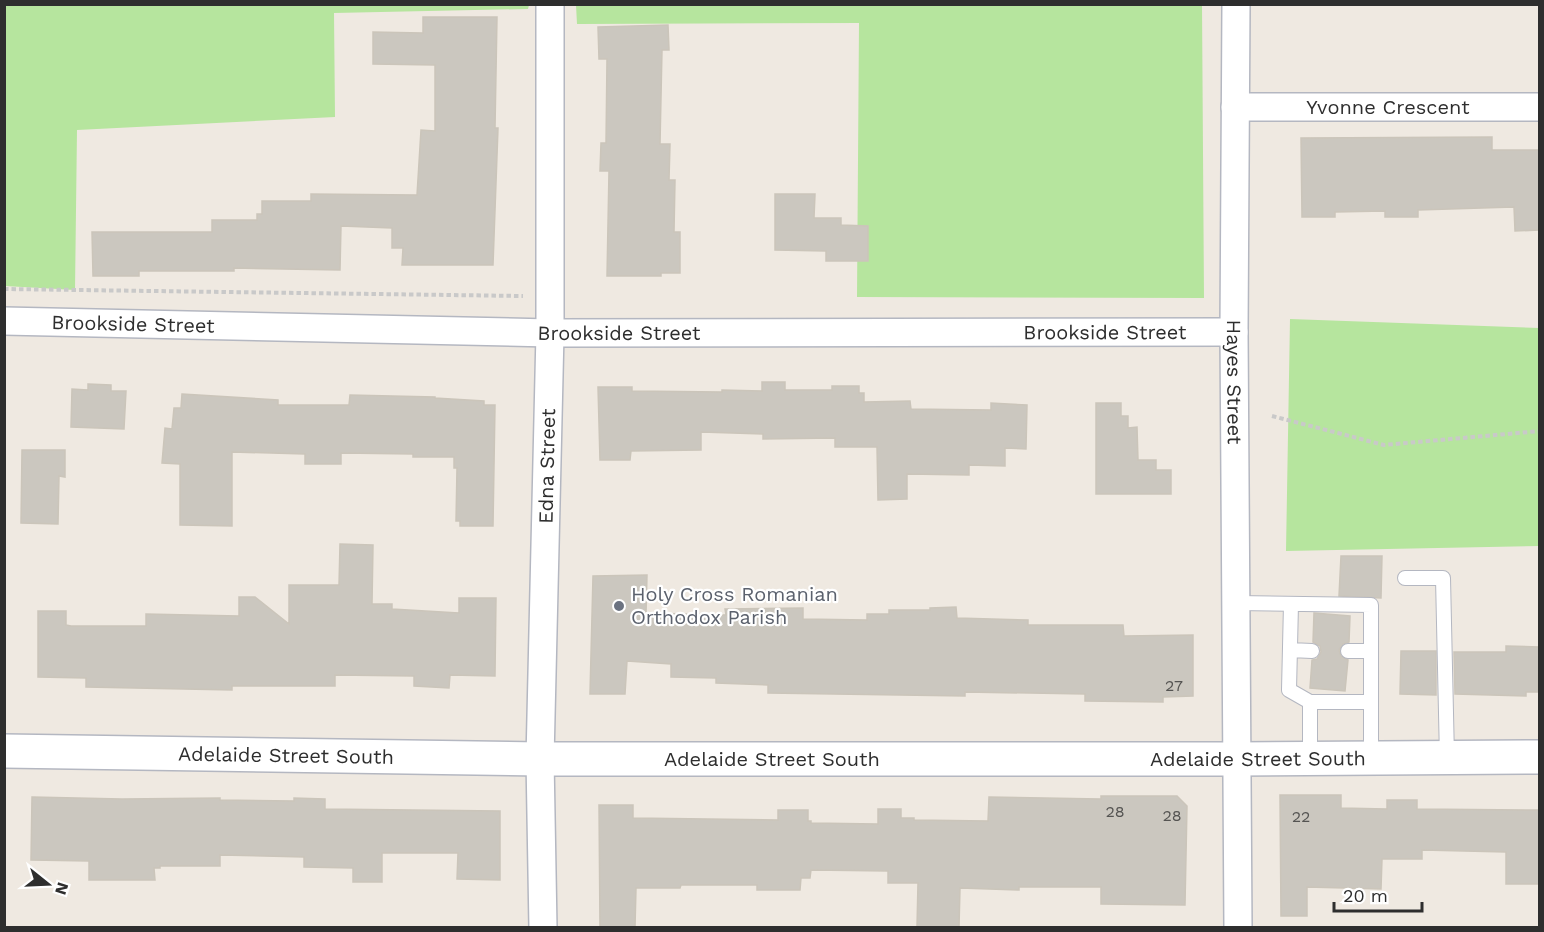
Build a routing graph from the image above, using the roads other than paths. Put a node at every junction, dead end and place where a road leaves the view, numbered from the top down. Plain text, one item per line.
1 (549, 4) edge
2 (1236, 4) edge
3 (1235, 107) junction
4 (1539, 107) edge
5 (4, 321) edge
6 (1234, 332) junction
7 (550, 333) junction
8 (1405, 578) dead end
9 (1235, 603) junction
10 (1291, 604) junction
11 (1290, 650) junction
12 (1312, 651) dead end
13 (1348, 651) dead end
14 (1371, 651) junction
15 (1310, 702) junction
16 (1371, 702) junction
17 (4, 751) edge
18 (1539, 757) edge
19 (1310, 758) junction
20 (1371, 758) junction
21 (1447, 758) junction
22 (540, 759) junction
23 (1237, 759) junction
24 (543, 927) edge
25 (1238, 927) edge

1 - 7 street, Edna Street
2 - 3 street, Hayes Street
3 - 4 street, Yvonne Crescent
3 - 6 street, Hayes Street
5 - 7 street, Brookside Street
6 - 7 street, Brookside Street
6 - 9 street, Hayes Street
7 - 22 street, Edna Street
8 - 21 lane
9 - 10 lane
9 - 23 street, Hayes Street
10 - 11 lane
10 - 14 lane
11 - 12 lane
11 - 15 lane
13 - 14 lane
14 - 16 lane
15 - 16 lane
15 - 19 lane
16 - 20 lane
17 - 22 main road, Adelaide Street South
18 - 21 main road, Adelaide Street South
19 - 20 main road, Adelaide Street South
19 - 23 main road, Adelaide Street South
20 - 21 main road, Adelaide Street South
22 - 23 main road, Adelaide Street South
22 - 24 street, Edna Street
23 - 25 street, Hayes Street

